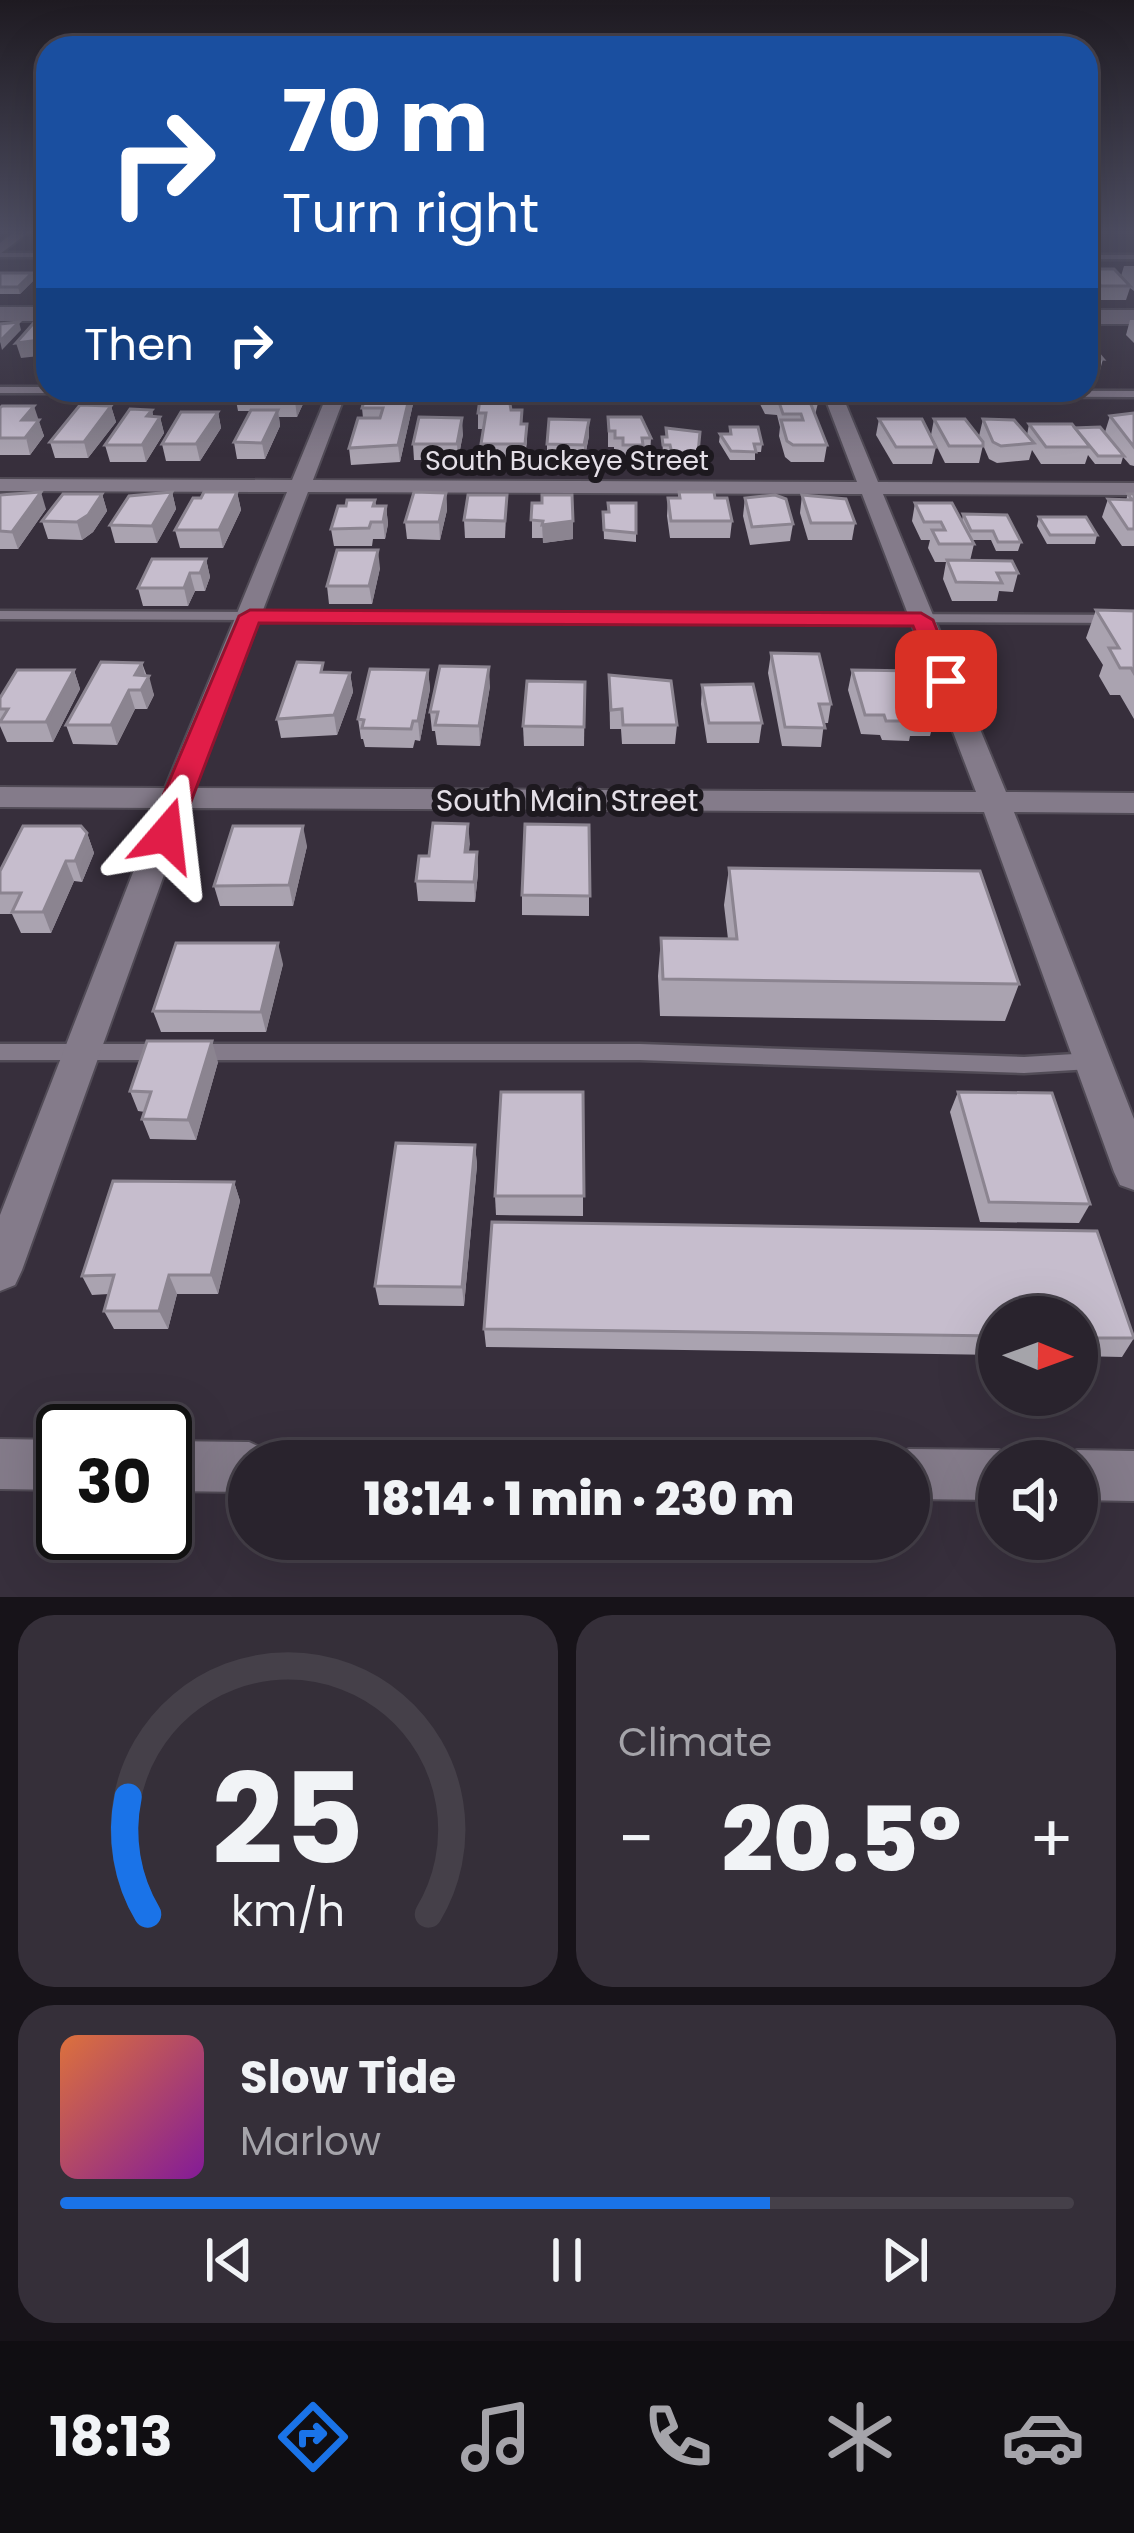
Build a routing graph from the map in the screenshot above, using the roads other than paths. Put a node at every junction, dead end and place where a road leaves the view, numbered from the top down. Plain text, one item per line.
1 (0, 314) edge
2 (36, 314) edge
3 (1098, 316) edge
4 (1134, 317) edge
5 (0, 390) edge
6 (36, 390) edge
7 (1098, 394) edge
8 (1134, 394) edge
9 (332, 402) edge
10 (835, 402) edge
11 (0, 485) edge
12 (299, 486) junction
13 (868, 488) junction
14 (1134, 489) edge
15 (0, 615) edge
16 (250, 616) junction
17 (921, 620) junction
18 (1134, 620) edge
19 (0, 797) edge
20 (176, 798) junction
21 (994, 802) junction
22 (1134, 802) edge
23 (0, 1052) edge
24 (83, 1052) junction
25 (1091, 1061) junction
26 (1134, 1172) edge
27 (0, 1270) edge
28 (0, 1465) edge
29 (36, 1465) edge
30 (192, 1466) edge
31 (228, 1467) edge
32 (930, 1474) edge
33 (978, 1474) edge
34 (1098, 1475) edge
35 (1134, 1476) edge

1 - 2 main road
3 - 4 main road
5 - 6 lane
7 - 8 lane
9 - 12 street
10 - 13 street
11 - 12 street, South Buckeye Street
12 - 13 street, South Buckeye Street
12 - 16 street
13 - 14 street, South Buckeye Street
13 - 17 street
15 - 16 lane
16 - 17 lane
16 - 20 street
17 - 18 lane
17 - 21 street
19 - 20 street, South Main Street
20 - 21 street, South Main Street
20 - 24 street
21 - 22 street, South Main Street
21 - 25 street
23 - 24 lane
24 - 25 lane
24 - 27 street
25 - 26 street
28 - 29 street
30 - 31 street
32 - 33 street
34 - 35 street

